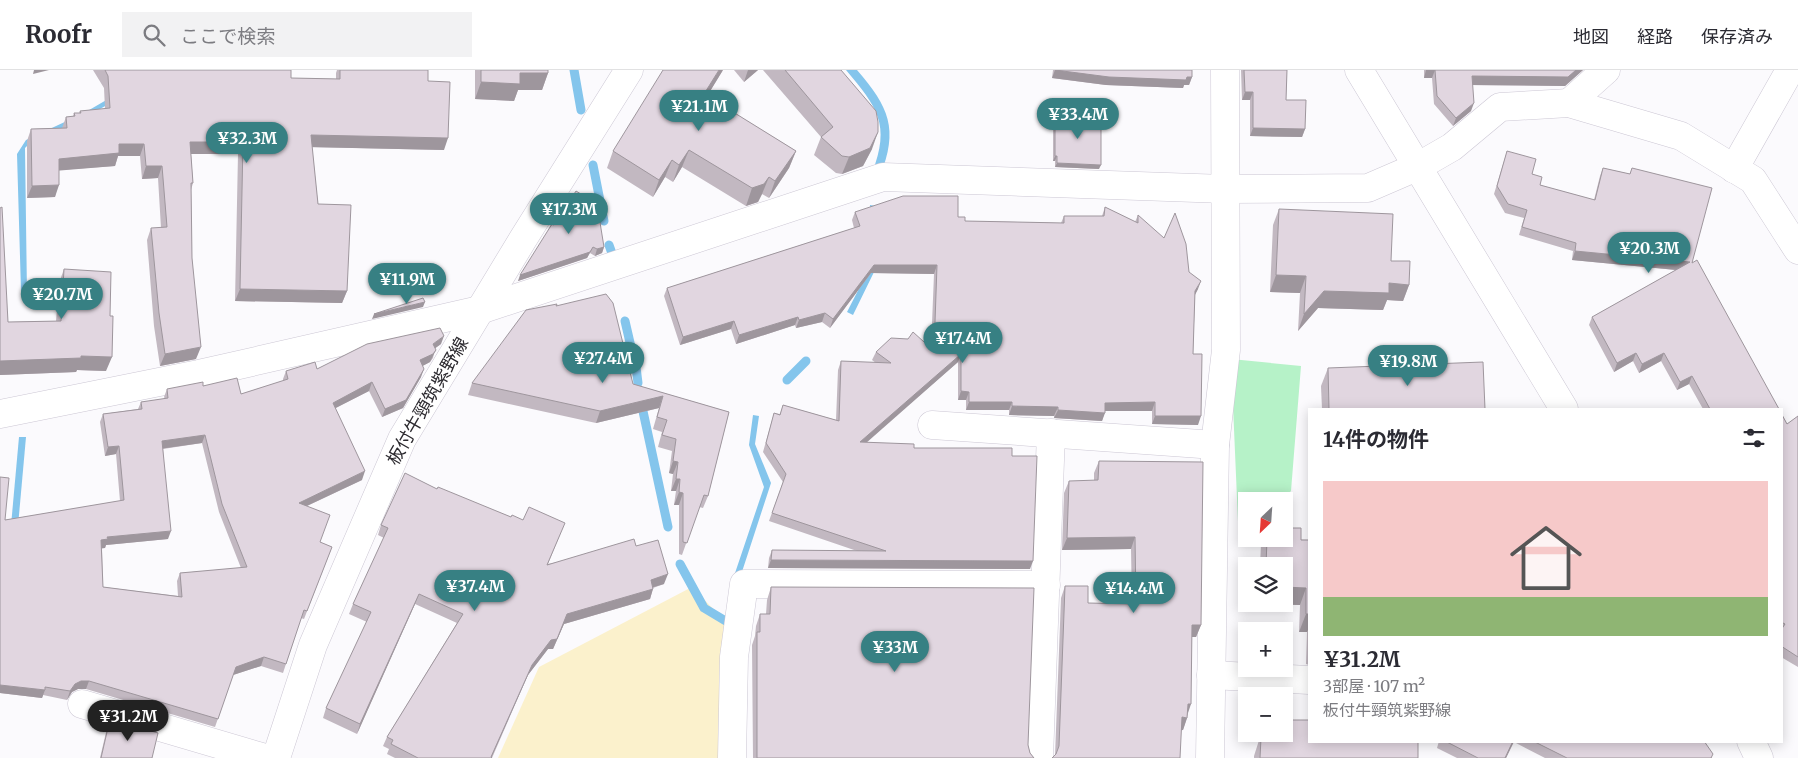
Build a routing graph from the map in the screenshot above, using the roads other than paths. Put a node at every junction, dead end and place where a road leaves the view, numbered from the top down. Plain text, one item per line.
1 (629, 70) edge
2 (1226, 70) edge
3 (1359, 70) edge
4 (1606, 70) edge
5 (1790, 70) edge
6 (1568, 103) junction
7 (1419, 166) junction
8 (1734, 169) junction
9 (1225, 189) junction
10 (1798, 250) edge
11 (480, 310) junction
12 (1563, 408) edge
13 (0, 414) edge
14 (932, 425) dead end
15 (1051, 433) junction
16 (1215, 445) junction
17 (1046, 585) junction
18 (1211, 675) junction
19 (1308, 680) edge
20 (82, 704) dead end
21 (1752, 743) edge
22 (265, 758) edge
23 (276, 758) edge
24 (732, 758) edge
25 (1039, 758) edge
26 (1210, 758) edge
27 (1759, 758) edge

1 - 11 street, 板付牛頸筑紫野線
2 - 9 street
3 - 7 street
4 - 6 street
5 - 8 street
6 - 7 street
6 - 8 street
7 - 9 street
7 - 12 street
8 - 10 street
9 - 11 street
9 - 16 street
11 - 13 street
11 - 23 street, 板付牛頸筑紫野線
14 - 15 street
15 - 16 street
15 - 17 street
16 - 18 street
17 - 24 street
17 - 25 street
18 - 19 street
18 - 26 street
20 - 22 street
21 - 27 street

